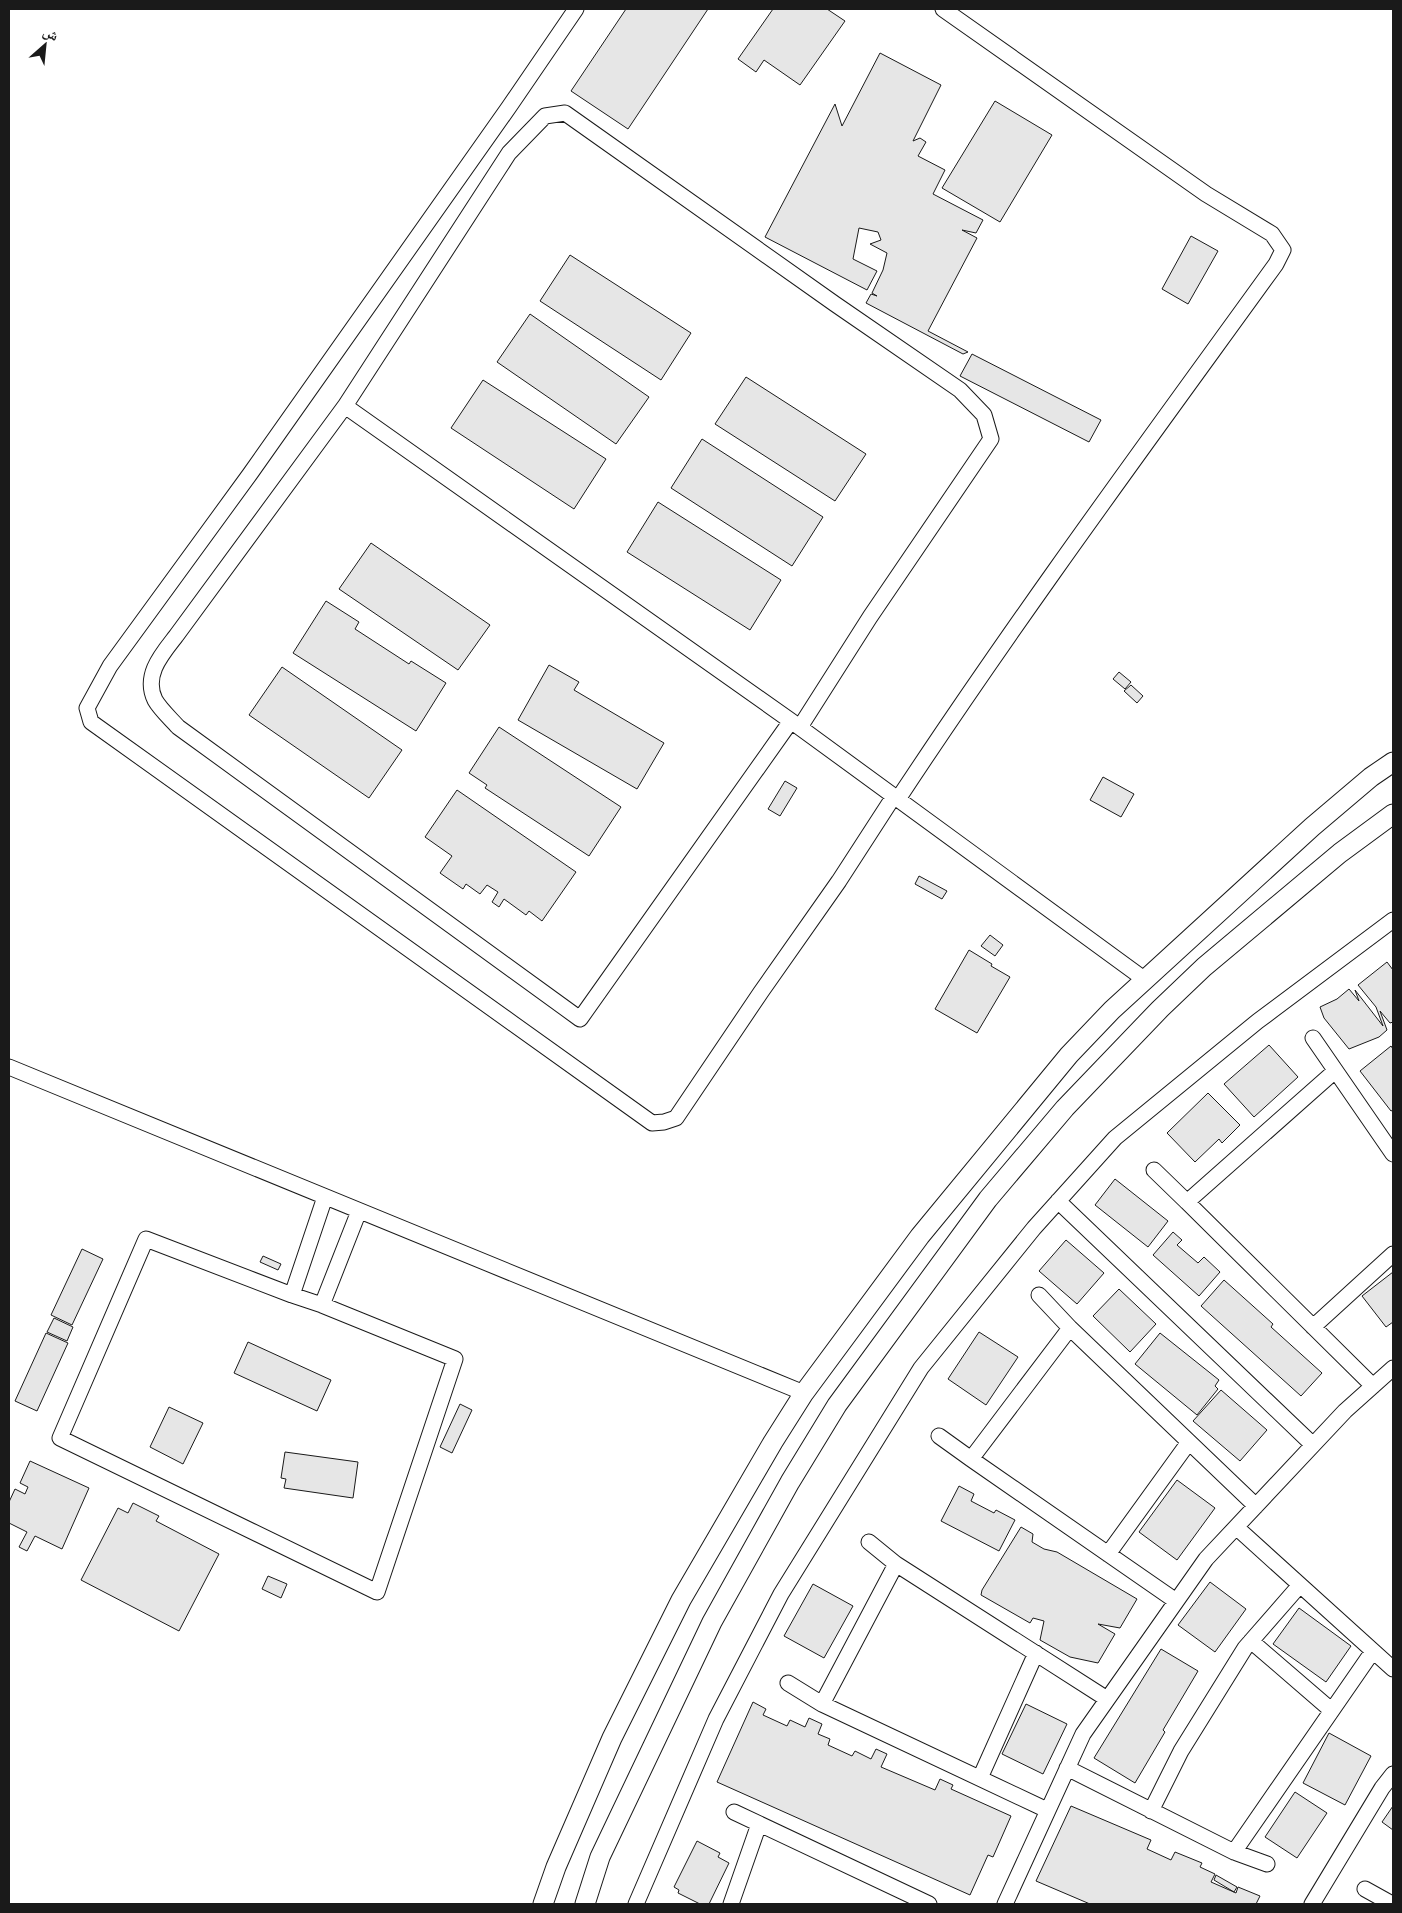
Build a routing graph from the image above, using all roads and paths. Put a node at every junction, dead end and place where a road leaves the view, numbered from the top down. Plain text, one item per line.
1 (576, 9) edge
2 (943, 9) edge
3 (345, 406) junction
4 (795, 724) junction
5 (1393, 762) edge
6 (896, 798) junction
7 (1393, 814) edge
8 (1393, 920) edge
9 (1144, 979) junction
10 (1313, 1038) dead end
11 (9, 1067) edge
12 (1335, 1071) junction
13 (1393, 1154) edge
14 (1154, 1170) dead end
15 (325, 1197) junction
16 (1058, 1201) junction
17 (1187, 1202) junction
18 (359, 1210) junction
19 (1393, 1254) edge
20 (1040, 1294) dead end
21 (292, 1295) junction
22 (322, 1304) junction
23 (1313, 1327) junction
24 (1070, 1328) junction
25 (1393, 1368) edge
26 (1373, 1386) junction
27 (804, 1393) junction
28 (939, 1436) dead end
29 (1189, 1442) junction
30 (1313, 1445) junction
31 (971, 1460) junction
32 (1256, 1506) junction
33 (1236, 1527) junction
34 (869, 1542) dead end
35 (1108, 1554) junction
36 (896, 1564) junction
37 (1300, 1585) junction
38 (1176, 1601) junction
39 (1251, 1641) junction
40 (1373, 1651) junction
41 (1036, 1654) junction
42 (1393, 1669) edge
43 (788, 1683) dead end
44 (1107, 1699) junction
45 (822, 1704) junction
46 (1332, 1710) junction
47 (1067, 1768) junction
48 (1393, 1774) edge
49 (980, 1778) junction
50 (1047, 1810) junction
51 (1151, 1811) junction
52 (734, 1812) dead end
53 (758, 1824) junction
54 (1234, 1852) junction
55 (1267, 1864) dead end
56 (1365, 1889) dead end
57 (909, 1900) edge
58 (542, 1904) edge
59 (585, 1904) edge
60 (636, 1904) edge
61 (730, 1904) edge
62 (929, 1904) edge
63 (1004, 1904) edge
64 (1312, 1904) edge
65 (1392, 1904) edge

1 - 6 street
2 - 6 street
3 - 4 street
3 - 4 street
3 - 4 street
4 - 6 street
5 - 9 street
6 - 9 street
7 - 59 street
8 - 16 street
9 - 27 street
10 - 12 street
11 - 15 street
12 - 13 street
12 - 17 street
14 - 17 street
15 - 18 street
15 - 21 street
16 - 30 street
16 - 60 street
17 - 23 street
18 - 22 street
18 - 27 street
19 - 23 street
20 - 24 street
21 - 22 street
21 - 22 street
23 - 26 street
24 - 29 street
24 - 31 street
25 - 26 street
26 - 30 street
27 - 58 street
28 - 31 street
29 - 32 street
29 - 35 street
30 - 32 street
31 - 35 street
32 - 33 street
33 - 37 street
33 - 38 street
34 - 36 street
35 - 38 street
36 - 41 street
36 - 45 street
37 - 39 street
37 - 40 street
38 - 44 street
39 - 46 street
39 - 51 street
40 - 42 street
40 - 46 street
41 - 44 street
41 - 49 street
43 - 45 street
44 - 47 street
45 - 49 street
46 - 54 street
47 - 50 street
47 - 51 street
48 - 64 street
49 - 50 street
50 - 63 street
51 - 54 street
52 - 53 street
53 - 57 street
53 - 61 street
54 - 55 street
56 - 65 street
57 - 62 street

